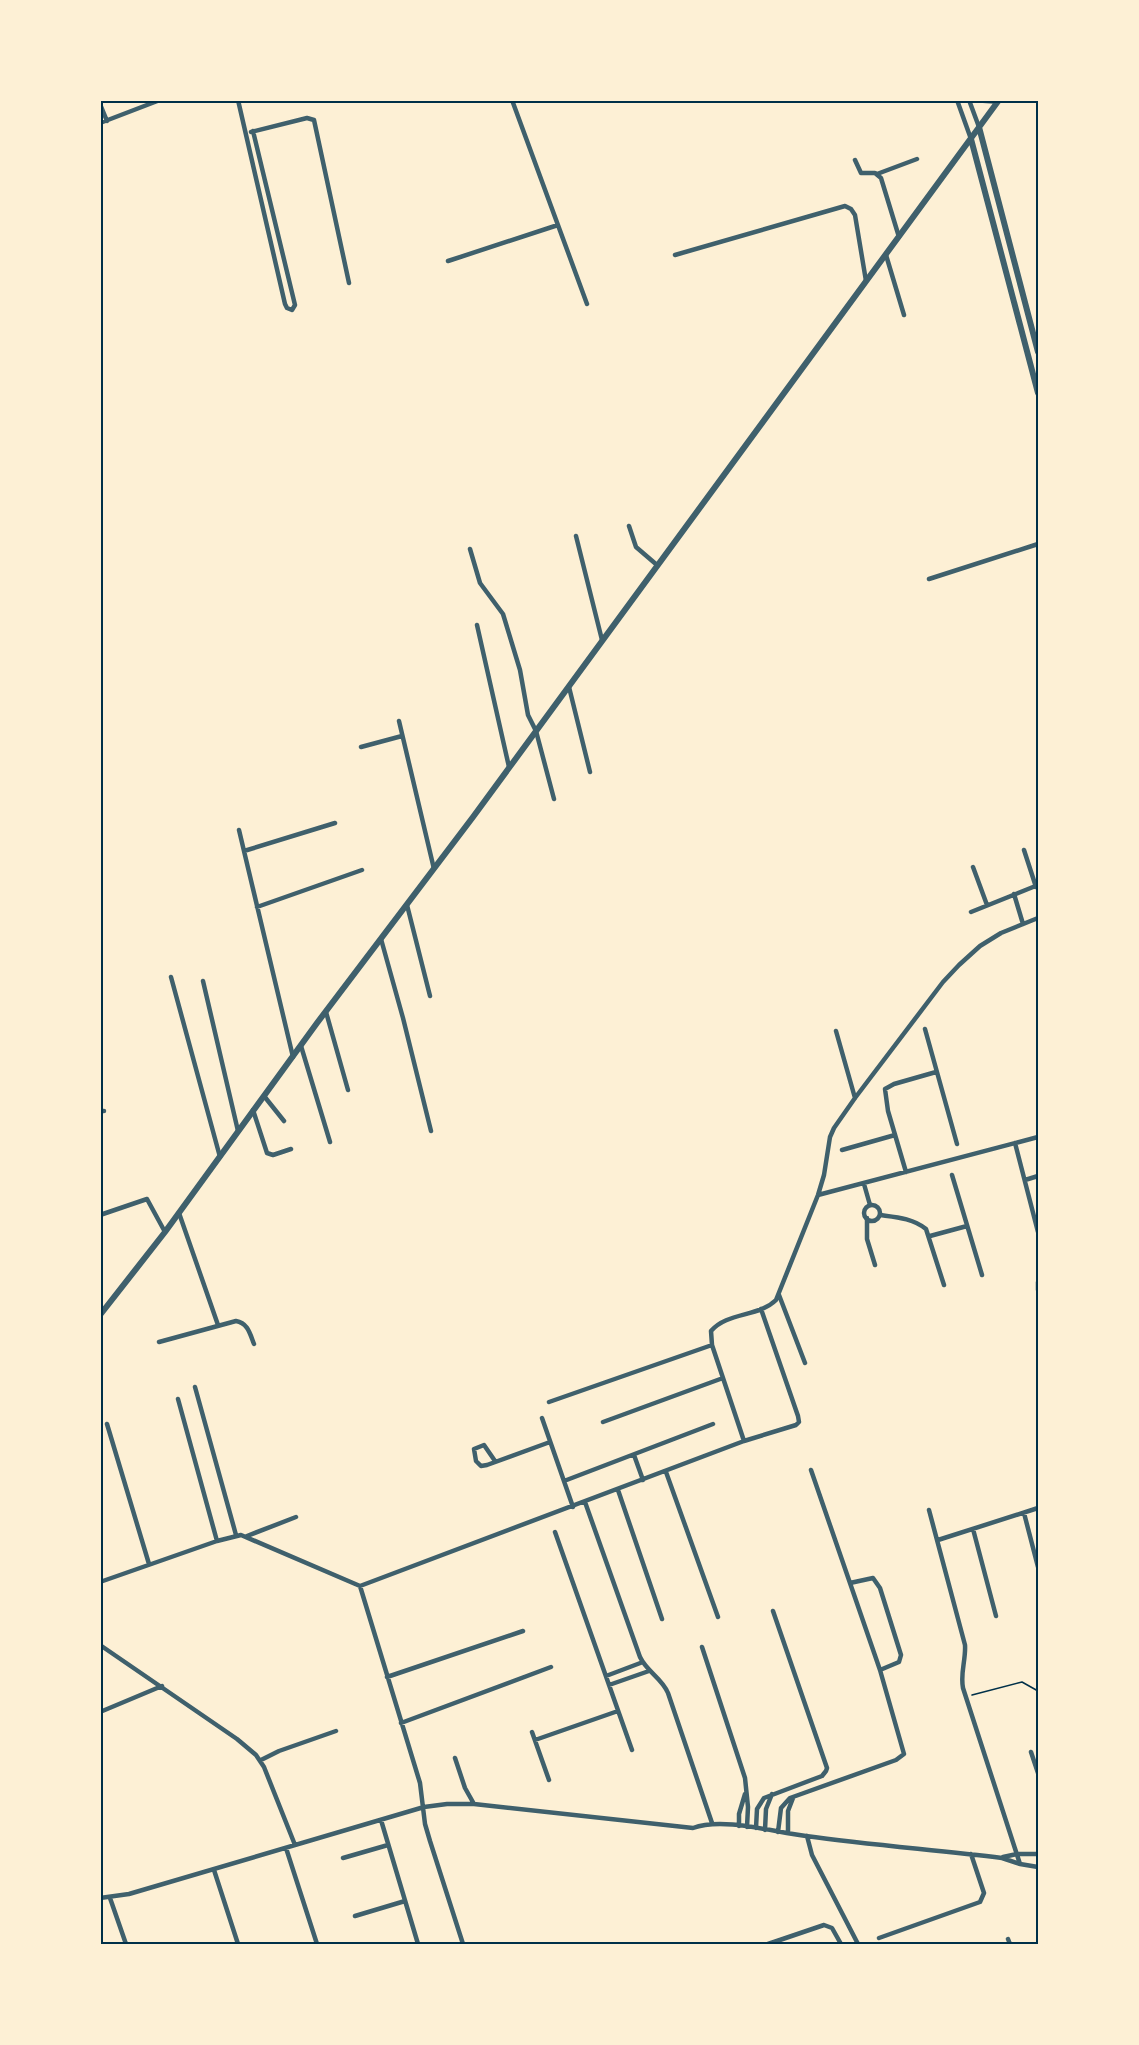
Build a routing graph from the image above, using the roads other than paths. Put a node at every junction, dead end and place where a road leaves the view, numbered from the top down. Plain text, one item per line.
1 (160, 100) edge
2 (238, 100) edge
3 (512, 100) edge
4 (957, 100) edge
5 (969, 100) edge
6 (983, 100) edge
7 (998, 101) edge
8 (100, 104) edge
9 (107, 121) junction
10 (100, 123) edge
11 (979, 127) junction
12 (253, 131) junction
13 (246, 133) junction
14 (971, 139) junction
15 (917, 159) dead end
16 (855, 160) dead end
17 (877, 174) junction
18 (558, 225) junction
19 (275, 226) junction
20 (267, 228) junction
21 (899, 237) junction
22 (675, 255) dead end
23 (886, 255) junction
24 (448, 261) dead end
25 (866, 281) junction
26 (349, 283) dead end
27 (587, 304) dead end
28 (904, 315) dead end
29 (1038, 352) edge
30 (1038, 393) edge
31 (629, 526) dead end
32 (576, 536) dead end
33 (1038, 544) edge
34 (470, 549) dead end
35 (657, 565) junction
36 (929, 579) dead end
37 (477, 625) dead end
38 (602, 640) junction
39 (568, 686) junction
40 (399, 721) dead end
41 (536, 731) junction
42 (402, 736) junction
43 (362, 747) dead end
44 (509, 767) junction
45 (590, 772) dead end
46 (554, 799) dead end
47 (335, 823) dead end
48 (239, 831) dead end
49 (1024, 850) dead end
50 (244, 851) junction
51 (973, 867) dead end
52 (434, 869) junction
53 (362, 870) dead end
54 (1037, 886) edge
55 (1014, 894) junction
56 (407, 905) junction
57 (987, 905) junction
58 (256, 907) junction
59 (971, 912) dead end
60 (1038, 918) edge
61 (1023, 924) junction
62 (381, 939) junction
63 (171, 977) dead end
64 (203, 981) dead end
65 (430, 996) dead end
66 (326, 1012) junction
67 (925, 1029) dead end
68 (836, 1031) dead end
69 (301, 1046) junction
70 (293, 1057) junction
71 (936, 1072) junction
72 (348, 1090) dead end
73 (264, 1096) junction
74 (855, 1098) junction
75 (254, 1110) junction
76 (284, 1121) dead end
77 (238, 1131) junction
78 (431, 1131) dead end
79 (895, 1135) junction
80 (1038, 1137) edge
81 (330, 1142) dead end
82 (1015, 1143) junction
83 (957, 1144) dead end
84 (291, 1149) dead end
85 (842, 1150) dead end
86 (220, 1157) junction
87 (906, 1172) junction
88 (952, 1175) dead end
89 (1038, 1176) edge
90 (1025, 1180) junction
91 (864, 1184) junction
92 (819, 1195) junction
93 (870, 1205) junction
94 (179, 1213) junction
95 (100, 1215) edge
96 (880, 1215) junction
97 (867, 1218) junction
98 (967, 1226) junction
99 (165, 1232) junction
100 (1038, 1232) edge
101 (930, 1236) junction
102 (875, 1265) dead end
103 (982, 1275) dead end
104 (1038, 1282) edge
105 (944, 1285) dead end
106 (1038, 1290) edge
107 (779, 1294) junction
108 (761, 1309) junction
109 (100, 1315) edge
110 (218, 1325) junction
111 (159, 1342) dead end
112 (254, 1344) dead end
113 (712, 1345) junction
114 (805, 1363) dead end
115 (723, 1378) junction
116 (195, 1387) dead end
117 (178, 1399) dead end
118 (549, 1402) dead end
119 (542, 1418) dead end
120 (603, 1422) dead end
121 (107, 1424) dead end
122 (713, 1424) dead end
123 (550, 1442) junction
124 (744, 1442) junction
125 (634, 1455) junction
126 (495, 1461) junction
127 (811, 1470) dead end
128 (666, 1472) junction
129 (643, 1480) junction
130 (564, 1481) junction
131 (618, 1490) junction
132 (585, 1502) junction
133 (573, 1507) junction
134 (1038, 1508) edge
135 (929, 1510) dead end
136 (1024, 1513) junction
137 (296, 1517) dead end
138 (973, 1529) junction
139 (555, 1532) dead end
140 (236, 1535) junction
141 (247, 1536) junction
142 (938, 1540) junction
143 (217, 1541) junction
144 (149, 1564) junction
145 (1038, 1567) edge
146 (100, 1582) edge
147 (850, 1583) junction
148 (360, 1586) junction
149 (773, 1611) dead end
150 (996, 1616) dead end
151 (718, 1617) dead end
152 (662, 1619) dead end
153 (523, 1631) dead end
154 (100, 1645) edge
155 (702, 1647) dead end
156 (643, 1662) junction
157 (551, 1667) dead end
158 (880, 1670) junction
159 (649, 1671) junction
160 (606, 1676) junction
161 (387, 1677) junction
162 (609, 1685) junction
163 (162, 1686) junction
164 (618, 1710) junction
165 (100, 1712) edge
166 (401, 1723) junction
167 (336, 1731) dead end
168 (532, 1732) dead end
169 (535, 1740) junction
170 (632, 1750) dead end
171 (1031, 1752) dead end
172 (455, 1758) dead end
173 (261, 1760) junction
174 (1038, 1773) edge
175 (549, 1780) dead end
176 (746, 1791) junction
177 (772, 1794) junction
178 (794, 1796) junction
179 (474, 1804) junction
180 (424, 1807) junction
181 (381, 1820) junction
182 (712, 1823) junction
183 (739, 1826) junction
184 (747, 1827) junction
185 (756, 1828) junction
186 (765, 1830) junction
187 (778, 1832) junction
188 (788, 1833) junction
189 (807, 1836) junction
190 (295, 1845) junction
191 (388, 1845) junction
192 (286, 1848) junction
193 (971, 1854) junction
194 (1017, 1854) junction
195 (1038, 1854) edge
196 (343, 1858) dead end
197 (1002, 1858) junction
198 (1020, 1864) junction
199 (1038, 1868) edge
200 (214, 1870) junction
201 (100, 1898) edge
202 (110, 1898) junction
203 (405, 1901) junction
204 (355, 1916) dead end
205 (879, 1938) dead end
206 (126, 1944) edge
207 (238, 1944) edge
208 (317, 1944) edge
209 (418, 1944) edge
210 (463, 1944) edge
211 (768, 1944) edge
212 (841, 1944) edge
213 (858, 1944) edge

1 - 9 street
2 - 13 street
3 - 18 street
4 - 14 street
5 - 11 street
6 - 7 street
7 - 11 street
8 - 9 street
9 - 10 street
11 - 14 street
11 - 29 street
12 - 13 street
12 - 19 street
12 - 26 street
13 - 20 street
14 - 21 street
14 - 30 street
15 - 17 street
16 - 17 street
17 - 21 street
18 - 24 street
18 - 27 street
19 - 20 street
19 - 20 street
21 - 23 street
22 - 25 street
23 - 25 street
23 - 28 street
25 - 35 street
31 - 35 street
32 - 38 street
33 - 36 street
34 - 41 street
35 - 38 street
37 - 44 street
38 - 39 street
39 - 41 street
39 - 45 street
40 - 42 street
41 - 44 street
41 - 46 street
42 - 43 street
42 - 52 street
44 - 52 street
47 - 50 street
48 - 50 street
49 - 54 street
50 - 58 street
51 - 57 street
52 - 56 street
53 - 58 street
54 - 55 street
55 - 57 street
55 - 61 street
56 - 62 street
56 - 65 street
57 - 59 street
58 - 70 street
60 - 61 street
61 - 74 street
62 - 66 street
62 - 78 street
63 - 86 street
64 - 77 street
66 - 69 street
66 - 72 street
67 - 71 street
68 - 74 street
69 - 70 street
69 - 81 street
70 - 73 street
71 - 79 street
71 - 83 street
73 - 75 street
73 - 76 street
74 - 92 street
75 - 77 street
75 - 84 street
77 - 86 street
79 - 85 street
79 - 87 street
80 - 82 street
82 - 87 street
82 - 90 street
86 - 94 street
87 - 91 street
88 - 98 street
89 - 90 street
90 - 100 street
91 - 92 street
91 - 93 street
92 - 107 street
93 - 96 street
93 - 97 street
94 - 99 street
94 - 110 street
95 - 99 street
96 - 97 street
96 - 101 street
97 - 102 street
98 - 101 street
98 - 103 street
99 - 109 street
101 - 105 street
104 - 106 street
107 - 108 street
107 - 114 street
108 - 113 street
108 - 124 street
110 - 111 street
110 - 112 street
113 - 115 street
113 - 118 street
115 - 120 street
115 - 124 street
116 - 140 street
117 - 143 street
119 - 123 street
121 - 144 street
122 - 125 street
123 - 126 street
123 - 130 street
124 - 128 street
125 - 129 street
125 - 130 street
126 - 126 street
127 - 147 street
128 - 129 street
128 - 151 street
129 - 131 street
130 - 133 street
131 - 132 street
131 - 152 street
132 - 133 street
132 - 156 street
133 - 148 street
134 - 136 street
135 - 142 street
136 - 138 street
136 - 145 street
137 - 141 street
138 - 142 street
138 - 150 street
139 - 160 street
140 - 141 street
140 - 143 street
141 - 148 street
142 - 194 street
143 - 144 street
144 - 146 street
147 - 158 street
147 - 158 street
148 - 161 street
149 - 177 street
153 - 161 street
154 - 163 street
155 - 176 street
156 - 159 street
156 - 160 street
157 - 166 street
158 - 178 street
159 - 162 street
159 - 182 street
160 - 162 street
161 - 166 street
162 - 164 street
163 - 165 street
163 - 173 street
164 - 169 street
164 - 170 street
166 - 180 street
167 - 173 street
168 - 169 street
169 - 175 street
171 - 174 street
172 - 179 street
173 - 190 street
176 - 183 street
176 - 184 street
177 - 185 street
177 - 186 street
178 - 187 street
178 - 188 street
179 - 180 street
179 - 182 street
180 - 181 street
180 - 210 street
181 - 190 street
181 - 191 street
182 - 183 street
183 - 184 street
184 - 185 street
185 - 186 street
186 - 187 street
187 - 188 street
188 - 189 street
189 - 193 street
189 - 213 street
190 - 192 street
191 - 196 street
191 - 203 street
192 - 200 street
192 - 208 street
193 - 197 street
193 - 205 street
194 - 195 street
194 - 197 street
194 - 198 street
197 - 198 street
198 - 199 street
200 - 202 street
200 - 207 street
201 - 202 street
202 - 206 street
203 - 204 street
203 - 209 street
211 - 212 street

